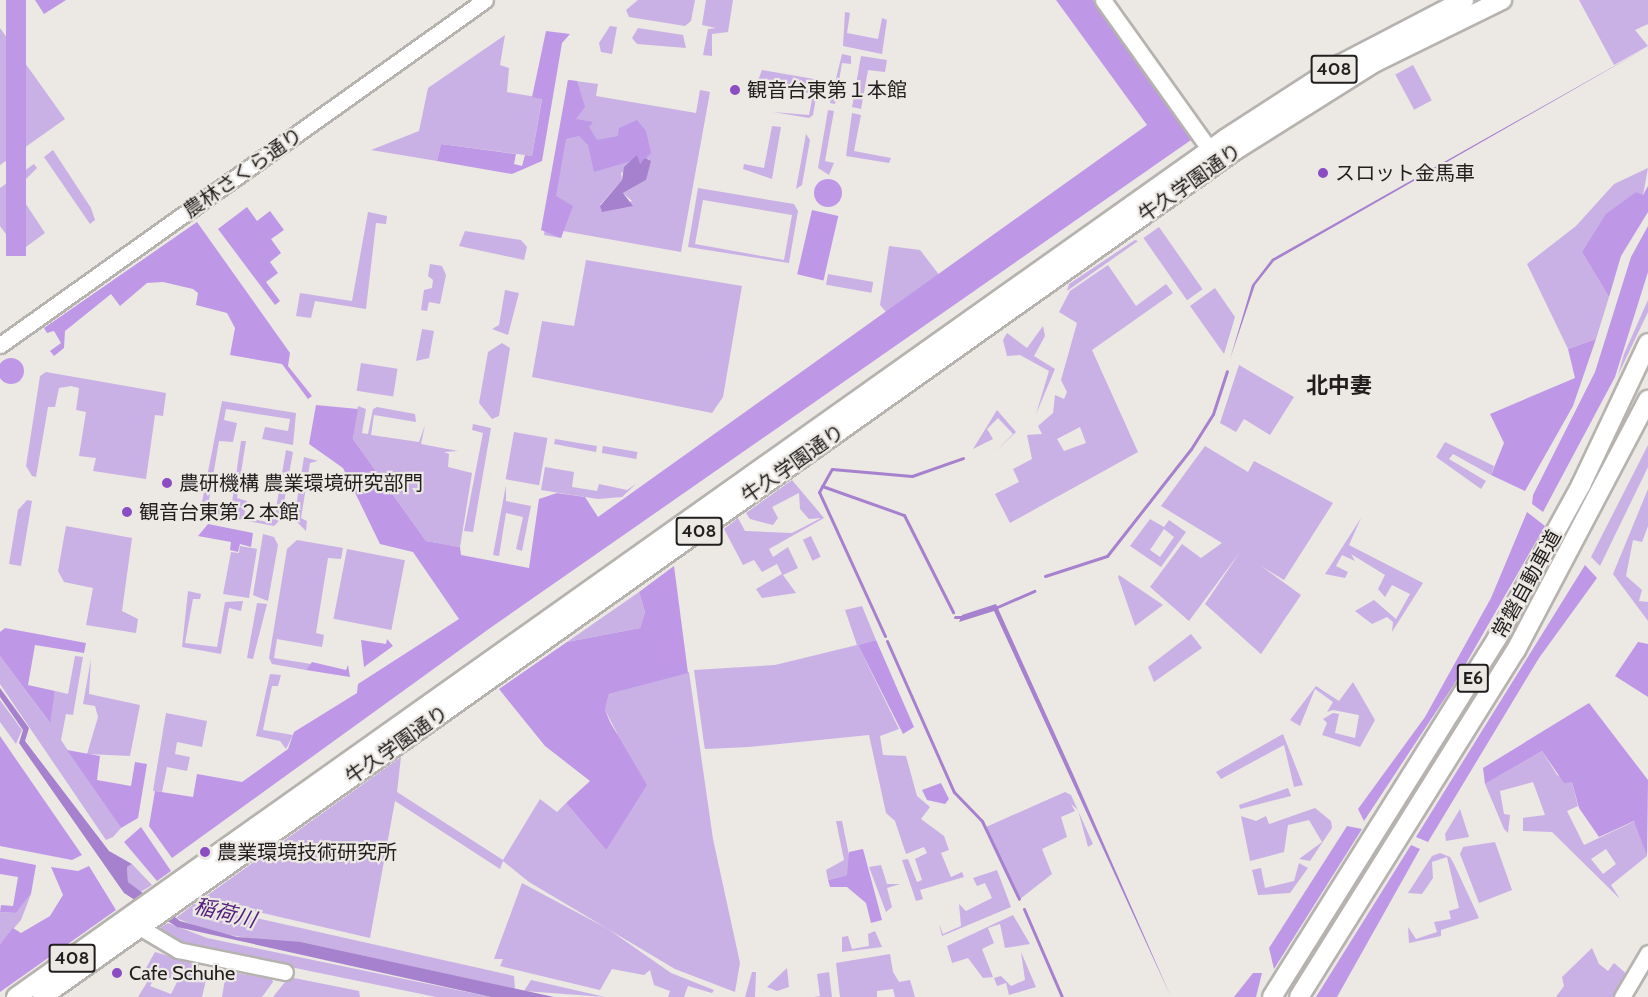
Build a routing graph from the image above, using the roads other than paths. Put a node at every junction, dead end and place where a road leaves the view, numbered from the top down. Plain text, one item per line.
1 (485, 0) edge
2 (1103, 0) edge
3 (1464, 0) edge
4 (1502, 0) edge
5 (1214, 156) junction
6 (1648, 343) edge
7 (0, 345) edge
8 (1648, 400) edge
9 (138, 920) junction
10 (1648, 953) edge
11 (285, 972) dead end
12 (16, 997) edge
13 (42, 997) edge
14 (1272, 997) edge
15 (1299, 997) edge
16 (1622, 997) edge

1 - 7 street, 農林さくら通り
2 - 5 street
3 - 5 highway, 牛久学園通り / 408
4 - 5 highway, 牛久学園通り / 408
5 - 9 highway, 牛久学園通り / 408
6 - 14 highway, 常磐自動車道 / E6
8 - 15 highway, 常磐自動車道 / E6
9 - 11 street
9 - 12 highway, 牛久学園通り / 408
9 - 13 highway, 牛久学園通り / 408
10 - 16 street

